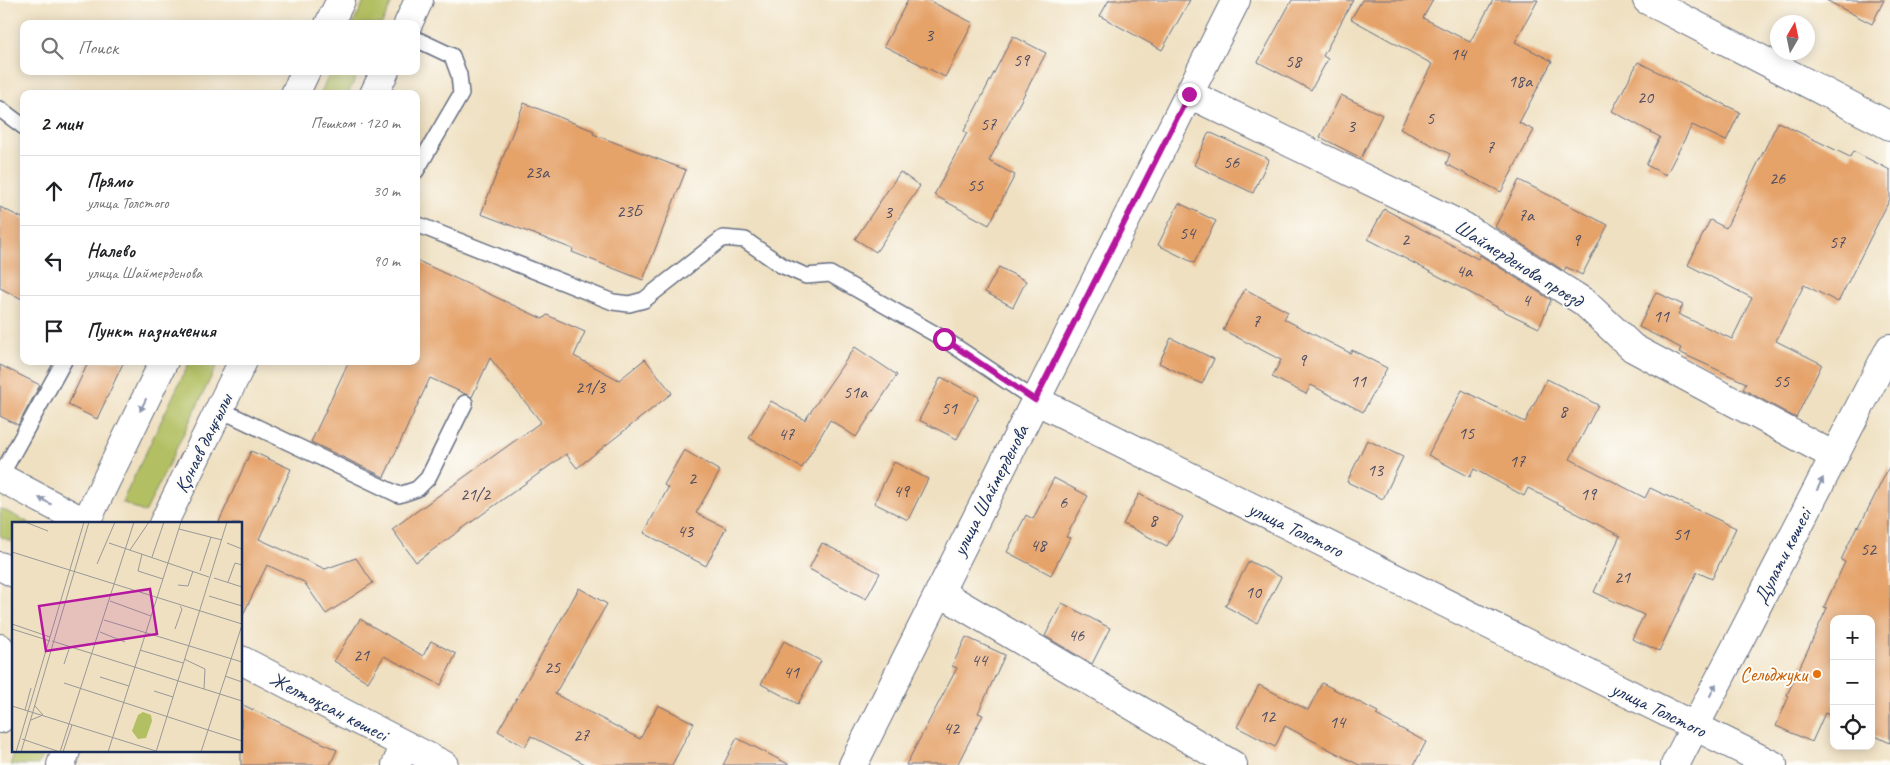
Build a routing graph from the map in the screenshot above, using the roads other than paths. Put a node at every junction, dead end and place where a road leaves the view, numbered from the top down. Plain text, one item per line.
1 (341, 0) edge
2 (420, 0) edge
3 (1236, 0) edge
4 (1647, 0) edge
5 (331, 20) edge
6 (410, 20) edge
7 (420, 41) edge
8 (304, 75) edge
9 (383, 75) edge
10 (297, 90) edge
11 (376, 90) edge
12 (1189, 94) junction
13 (0, 109) edge
14 (20, 124) edge
15 (1890, 126) edge
16 (420, 164) edge
17 (420, 226) edge
18 (1890, 348) edge
19 (62, 365) edge
20 (162, 365) edge
21 (241, 365) edge
22 (1035, 400) junction
23 (465, 403) dead end
24 (219, 409) junction
25 (1834, 456) junction
26 (0, 477) edge
27 (84, 522) edge
28 (86, 522) edge
29 (164, 522) edge
30 (0, 566) edge
31 (12, 572) edge
32 (939, 592) junction
33 (0, 648) edge
34 (242, 661) edge
35 (12, 700) edge
36 (0, 719) edge
37 (1695, 726) junction
38 (0, 731) edge
39 (66, 752) edge
40 (401, 755) edge
41 (61, 765) edge
42 (444, 765) edge
43 (853, 765) edge
44 (1233, 765) edge
45 (1675, 765) edge
46 (1773, 765) edge

1 - 5 street
2 - 6 street
3 - 12 street, улица Шаймерденова
4 - 15 street
7 - 16 lane
8 - 10 street
9 - 11 street
12 - 22 street, улица Шаймерденова
12 - 25 street, Шаймерденова проезд
13 - 14 lane
17 - 22 lane, улица Толстого
18 - 25 street, Дулати көшесі
19 - 26 lane
20 -> 28 street
21 - 24 street, Қонаев даңғылы
22 - 32 street, улица Шаймерденова
22 - 37 street, улица Толстого
23 - 24 lane
24 - 29 street, Қонаев даңғылы
37 -> 25 street, Дулати көшесі
27 -> 26 street
30 - 31 street
32 - 43 street, улица Шаймерденова
32 - 44 street
33 - 36 street
34 - 40 street, Желтоқсан көшесі
35 - 38 street
37 - 45 street, Дулати көшесі
37 - 46 street, улица Толстого
39 - 41 street
40 - 42 street, Желтоқсан көшесі

